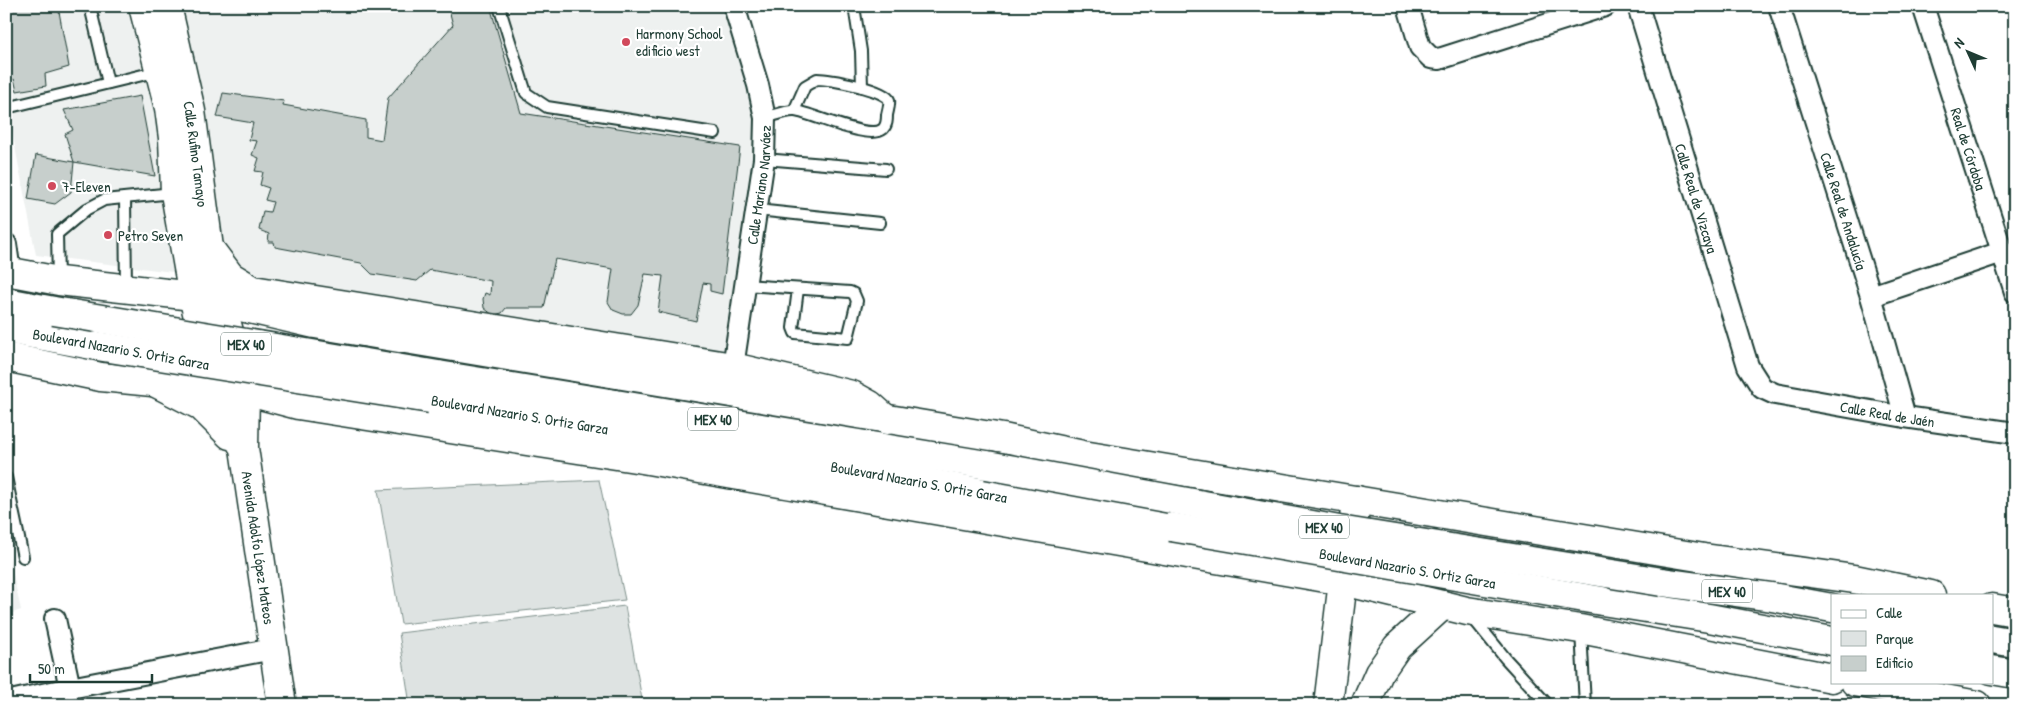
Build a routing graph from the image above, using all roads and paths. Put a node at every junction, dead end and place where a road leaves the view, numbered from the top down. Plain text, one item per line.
1 (90, 6) edge
2 (143, 6) edge
3 (167, 6) edge
4 (499, 6) edge
5 (734, 6) edge
6 (854, 6) edge
7 (1408, 6) edge
8 (1605, 6) edge
9 (1638, 6) edge
10 (1779, 6) edge
11 (1923, 6) edge
12 (160, 70) junction
13 (108, 83) junction
14 (862, 87) junction
15 (6, 108) edge
16 (794, 111) junction
17 (765, 118) junction
18 (715, 133) dead end
19 (764, 159) junction
20 (886, 169) dead end
21 (176, 193) junction
22 (125, 198) junction
23 (756, 210) junction
24 (880, 223) dead end
25 (6, 244) edge
26 (209, 248) junction
27 (2002, 252) junction
28 (8, 272) edge
29 (58, 280) junction
30 (745, 286) junction
31 (114, 287) junction
32 (798, 289) junction
33 (2015, 292) edge
34 (193, 296) junction
35 (1871, 296) junction
36 (6, 302) edge
37 (221, 302) junction
38 (315, 324) junction
39 (6, 329) edge
40 (6, 359) edge
41 (733, 367) junction
42 (101, 377) junction
43 (156, 383) junction
44 (434, 387) junction
45 (215, 388) junction
46 (1762, 388) joint
47 (245, 391) junction
48 (298, 405) junction
49 (1905, 417) junction
50 (887, 420) junction
51 (2015, 433) edge
52 (836, 439) junction
53 (693, 443) junction
54 (244, 448) junction
55 (1083, 455) junction
56 (642, 459) junction
57 (6, 477) edge
58 (1358, 500) junction
59 (23, 557) dead end
60 (1704, 558) junction
61 (1343, 581) junction
62 (1926, 594) edge
63 (1783, 599) junction
64 (1455, 608) junction
65 (1831, 608) edge
66 (1994, 608) edge
67 (2015, 612) edge
68 (1709, 618) junction
69 (55, 619) dead end
70 (1580, 629) junction
71 (1994, 639) edge
72 (1831, 641) edge
73 (2015, 643) edge
74 (273, 649) junction
75 (1994, 670) edge
76 (2015, 674) edge
77 (1828, 678) edge
78 (1861, 684) edge
79 (70, 688) junction
80 (6, 702) edge
81 (282, 705) edge
82 (1328, 705) edge
83 (1365, 705) edge
84 (1548, 705) edge
85 (1585, 705) edge
86 (1977, 705) edge

1 - 13 lane
2 - 12 main road, Calle Rufino Tamayo
3 - 26 main road, Calle Rufino Tamayo
4 - 18 lane
5 - 17 street, Calle Mariano Narváez
6 - 14 lane
7 - 8 street
9 - 46 street, Calle Real de Vizcaya
10 - 35 street, Calle Real de Andalucía
11 - 27 street, Real de Córdoba
12 - 13 lane
12 - 21 main road, Calle Rufino Tamayo
13 - 15 lane
14 - 16 lane
14 - 16 lane
16 - 17 lane
17 - 19 street, Calle Mariano Narváez
19 - 20 lane
19 - 23 street, Calle Mariano Narváez
21 - 22 lane
21 - 34 main road, Calle Rufino Tamayo
22 - 29 lane
22 - 31 lane
23 - 24 lane
23 - 30 street, Calle Mariano Narváez
25 - 28 street
26 - 37 main road, Calle Rufino Tamayo
26 - 41 main road
27 - 33 street, Real de Córdoba
27 - 35 street
28 - 29 main road
29 - 31 main road
30 - 32 lane
30 - 41 street, Calle Mariano Narváez
31 - 34 main road
31 - 42 main road
32 - 32 lane
34 - 37 main road
34 - 45 main road, Calle Rufino Tamayo
35 - 49 street, Calle Real de Andalucía
36 - 44 main road, Boulevard Nazario S. Ortiz Garza / MEX 40, bridge
37 - 38 main road
37 - 47 main road, Calle Rufino Tamayo
38 - 48 main road
38 - 50 main road
39 - 44 main road, Boulevard Nazario S. Ortiz Garza / MEX 40, bridge
40 - 42 main road
41 - 50 main road
42 - 43 main road
43 - 45 main road
43 - 54 main road
44 - 52 main road, Boulevard Nazario S. Ortiz Garza / MEX 40
44 - 53 main road, Boulevard Nazario S. Ortiz Garza / MEX 40
45 - 47 main road
45 - 54 main road, Calle Rufino Tamayo
46 - 49 street, Calle Real de Jaén
47 - 48 main road
47 - 54 main road, Avenida Adolfo López Mateos
48 - 56 main road
49 - 51 street, Calle Real de Jaén
50 - 55 main road
52 - 55 main road
52 - 63 main road, Boulevard Nazario S. Ortiz Garza / MEX 40, bridge
53 - 56 main road
53 - 68 main road, Boulevard Nazario S. Ortiz Garza / MEX 40, bridge
54 - 74 main road, Avenida Adolfo López Mateos
55 - 58 main road
56 - 61 main road
57 - 59 lane
58 - 60 main road
58 - 61 main road
60 - 62 main road
60 - 63 main road
61 - 64 main road
61 - 82 main road
63 - 65 main road, Boulevard Nazario S. Ortiz Garza / MEX 40
64 - 70 main road
64 - 83 main road
64 - 84 lane
66 - 67 main road
68 - 72 main road, Boulevard Nazario S. Ortiz Garza / MEX 40
68 - 77 main road
69 - 79 street
70 - 77 main road
70 - 85 lane
71 - 73 main road
74 - 79 street
74 - 81 main road, Avenida Adolfo López Mateos
75 - 76 main road
78 - 86 main road
79 - 80 street

